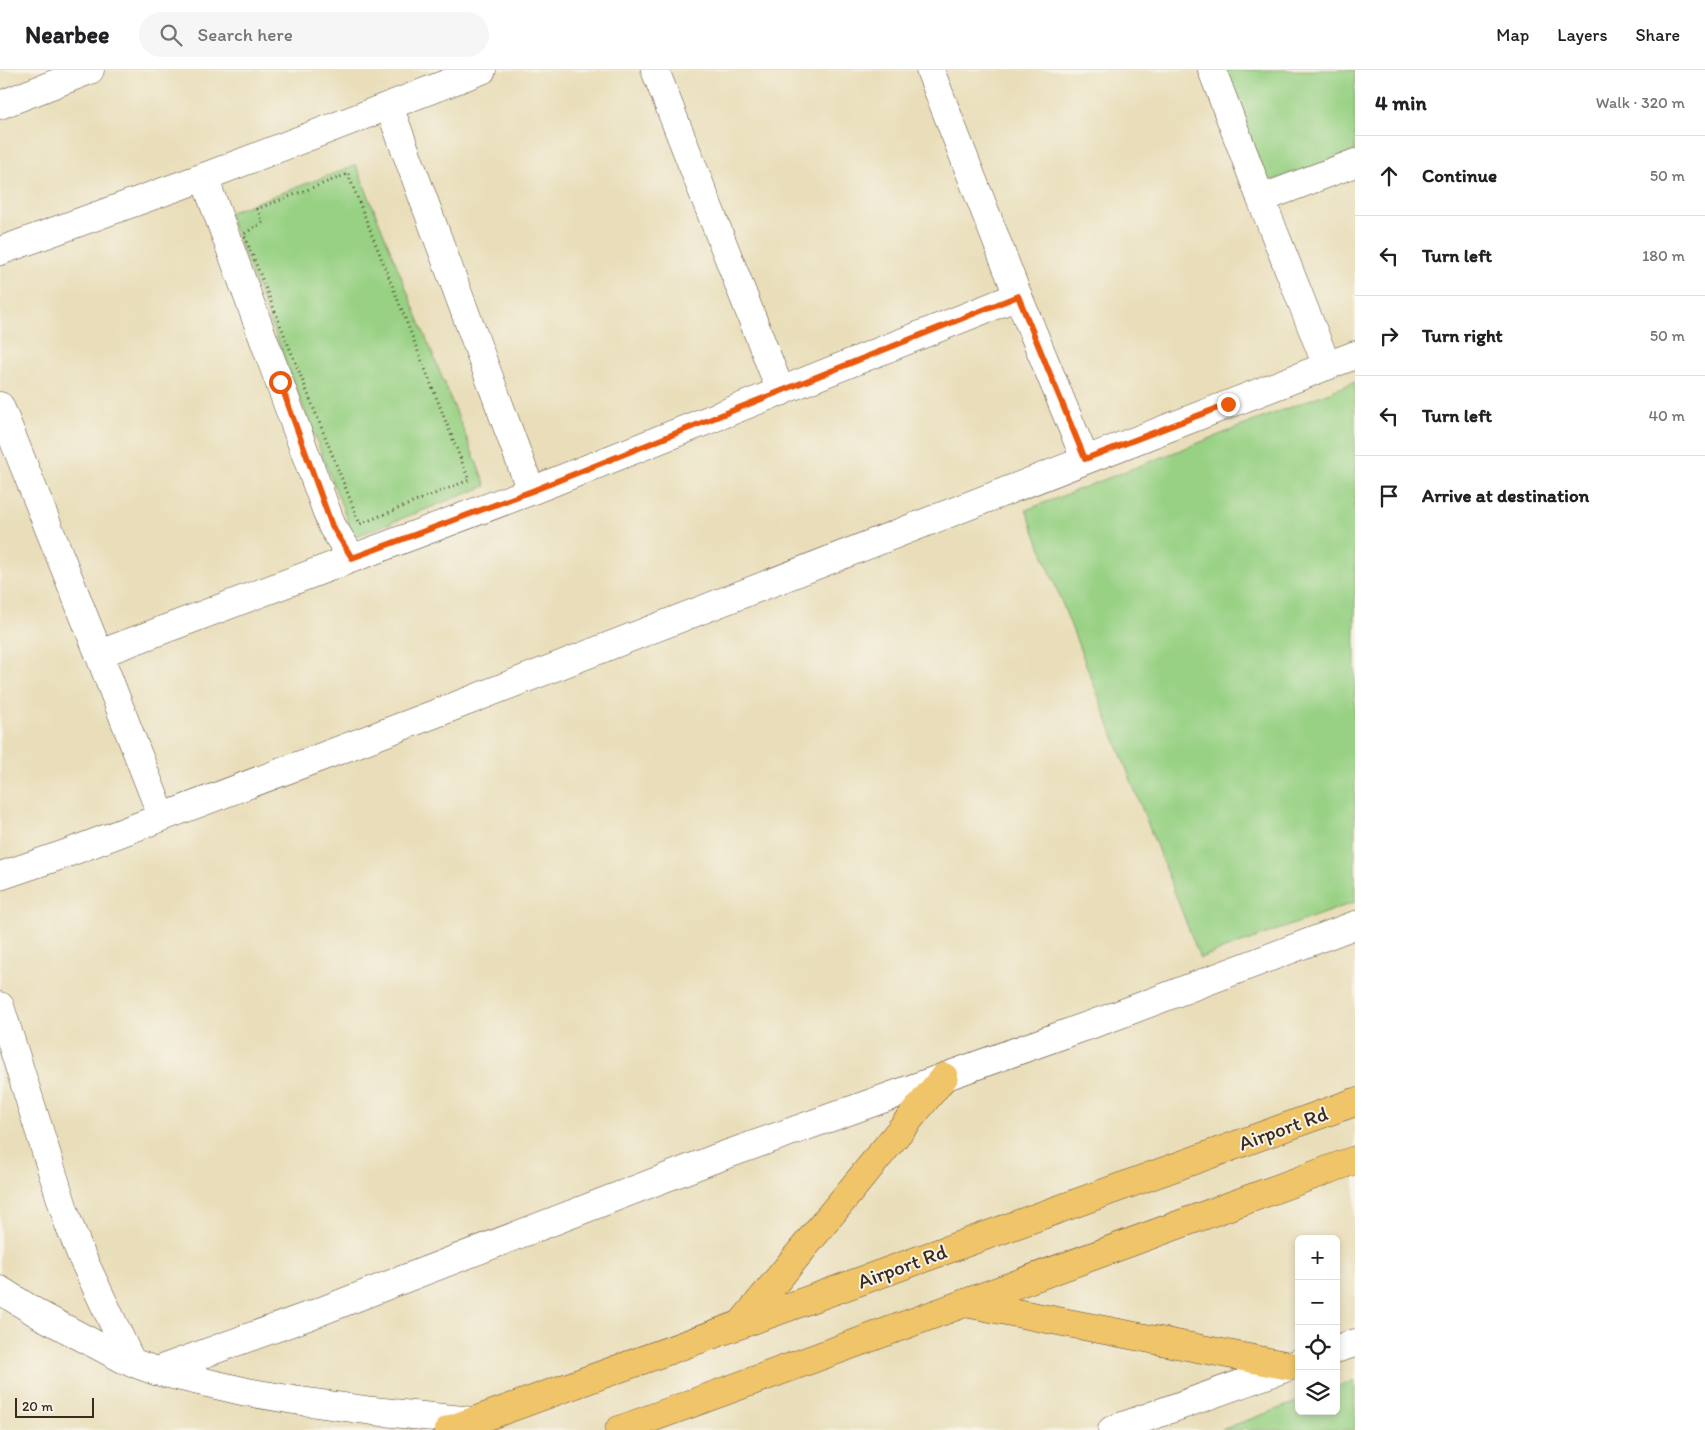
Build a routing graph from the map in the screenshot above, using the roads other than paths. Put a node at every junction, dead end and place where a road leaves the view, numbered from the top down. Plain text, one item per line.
1 (90, 70) edge
2 (482, 70) edge
3 (655, 70) edge
4 (930, 70) edge
5 (1212, 70) edge
6 (0, 105) edge
7 (389, 106) junction
8 (1355, 163) edge
9 (204, 177) junction
10 (1261, 199) junction
11 (0, 252) edge
12 (1018, 296) junction
13 (1355, 355) edge
14 (1327, 366) junction
15 (780, 392) junction
16 (0, 406) edge
17 (1085, 459) junction
18 (532, 491) junction
19 (352, 558) junction
20 (100, 654) junction
21 (162, 817) junction
22 (0, 876) edge
23 (1355, 926) edge
24 (0, 1006) edge
25 (944, 1077) junction
26 (1355, 1102) edge
27 (1355, 1160) edge
28 (0, 1290) edge
29 (965, 1303) junction
30 (740, 1325) junction
31 (1355, 1342) edge
32 (1340, 1348) edge
33 (1295, 1364) edge
34 (144, 1367) junction
35 (461, 1426) edge
36 (619, 1430) edge
37 (1112, 1430) edge

1 - 6 street
2 - 7 street
3 - 15 street
4 - 12 street
5 - 10 street
7 - 9 street
7 - 18 street
8 - 10 street
9 - 11 street
9 - 19 street
10 - 14 street
12 - 15 street
12 - 17 street
13 - 14 street
14 - 17 street
15 - 18 street
16 - 20 street
17 - 21 street
18 - 19 street
19 - 20 street
20 - 21 street
21 - 22 street
23 - 25 street
24 - 34 street
25 - 30 main road
25 - 34 street
26 - 30 main road, Airport Rd
27 - 29 main road
28 - 34 street
29 - 33 main road
29 - 36 main road
30 - 35 main road, Airport Rd
31 - 32 street
33 - 37 street
34 - 35 street

